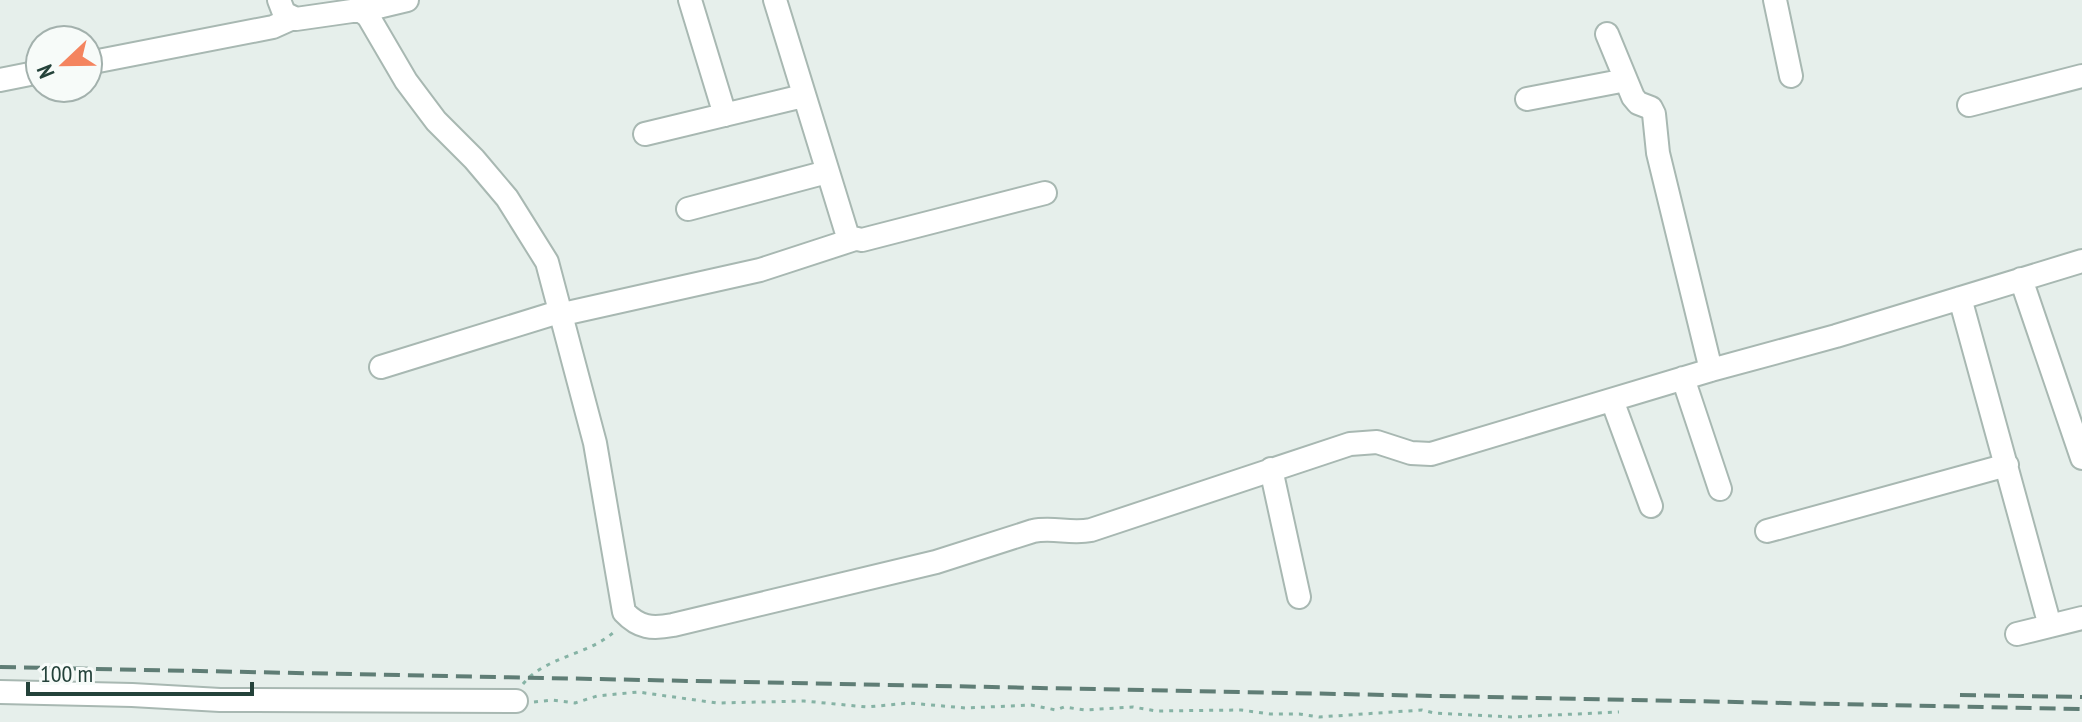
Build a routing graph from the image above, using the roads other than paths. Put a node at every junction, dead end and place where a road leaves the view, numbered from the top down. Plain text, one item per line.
1 (407, 0) edge
2 (690, 0) edge
3 (775, 0) edge
4 (1775, 0) edge
5 (286, 9) edge
6 (361, 11) junction
7 (1607, 34) dead end
8 (104, 60) edge
9 (24, 75) edge
10 (1791, 76) dead end
11 (2082, 76) edge
12 (0, 80) edge
13 (1626, 80) junction
14 (803, 96) junction
15 (1527, 99) dead end
16 (1969, 105) dead end
17 (725, 115) junction
18 (645, 134) dead end
19 (827, 172) junction
20 (1045, 193) dead end
21 (688, 209) dead end
22 (852, 240) junction
23 (2082, 261) edge
24 (2021, 279) junction
25 (1960, 298) junction
26 (562, 313) junction
27 (381, 367) dead end
28 (1711, 370) junction
29 (1683, 378) junction
30 (1612, 400) junction
31 (2082, 458) edge
32 (2007, 465) junction
33 (1271, 469) junction
34 (1720, 489) dead end
35 (1651, 506) dead end
36 (1767, 531) dead end
37 (1299, 597) dead end
38 (2082, 618) edge
39 (2050, 626) junction
40 (2017, 634) dead end
41 (0, 692) edge
42 (516, 701) road end

1 - 6 street
2 - 17 street
3 - 14 street
4 - 10 street
5 - 6 street
5 - 8 street
6 - 26 street
7 - 13 street
9 - 12 street
11 - 16 street
13 - 15 street
13 - 28 street
14 - 17 street
14 - 19 street
17 - 18 street
19 - 21 street
19 - 22 street
20 - 22 street
22 - 26 street
23 - 24 street
24 - 25 street
24 - 31 street
25 - 28 street
25 - 32 street
26 - 27 street
26 - 33 street
28 - 29 street
29 - 30 street
29 - 34 street
30 - 33 street
30 - 35 street
32 - 36 street
32 - 39 street
33 - 37 street
38 - 39 street
39 - 40 street
41 - 42 street

